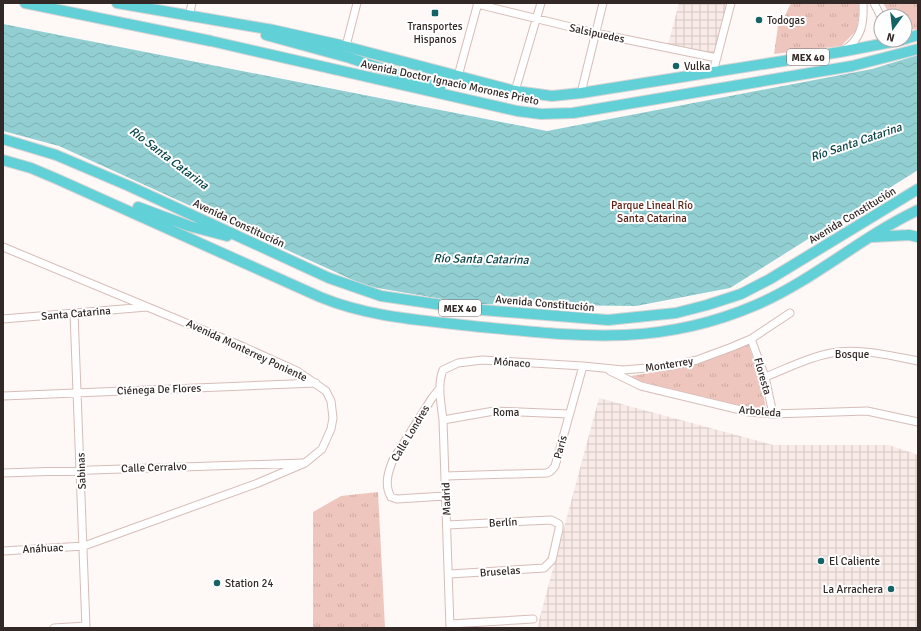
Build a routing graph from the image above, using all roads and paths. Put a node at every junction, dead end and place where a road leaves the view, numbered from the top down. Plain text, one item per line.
1 (26, 3) edge
2 (117, 3) edge
3 (192, 3) edge
4 (357, 3) edge
5 (478, 3) edge
6 (541, 3) edge
7 (603, 3) edge
8 (731, 3) edge
9 (863, 3) edge
10 (150, 6) edge
11 (189, 16) junction
12 (207, 19) junction
13 (537, 19) junction
14 (595, 33) junction
15 (346, 46) junction
16 (873, 46) edge
17 (918, 49) edge
18 (840, 52) junction
19 (717, 58) junction
20 (713, 72) junction
21 (458, 76) junction
22 (515, 91) junction
23 (581, 93) junction
24 (483, 104) junction
25 (3, 139) edge
26 (3, 160) edge
27 (918, 189) edge
28 (113, 203) junction
29 (918, 210) edge
30 (918, 236) edge
31 (867, 238) junction
32 (251, 242) junction
33 (3, 247) edge
34 (149, 307) junction
35 (74, 313) junction
36 (790, 313) dead end
37 (3, 319) edge
38 (751, 339) junction
39 (918, 361) edge
40 (583, 366) junction
41 (443, 370) joint
42 (608, 370) junction
43 (765, 377) junction
44 (316, 383) junction
45 (440, 388) junction
46 (77, 392) junction
47 (3, 396) edge
48 (569, 414) junction
49 (773, 414) junction
50 (443, 420) junction
51 (918, 422) edge
52 (269, 463) junction
53 (305, 463) junction
54 (81, 469) junction
55 (3, 473) edge
56 (445, 476) junction
57 (273, 477) junction
58 (445, 496) junction
59 (447, 525) junction
60 (84, 546) junction
61 (3, 551) edge
62 (550, 564) joint
63 (450, 574) junction
64 (533, 619) dead end
65 (450, 626) edge
66 (86, 627) edge
67 (54, 628) edge

1 - 24 highway, Avenida Doctor Ignacio Morones Prieto / MEX 40
2 - 10 highway, Avenida Doctor Ignacio Morones Prieto / MEX 40
3 - 11 street
4 - 15 street
5 - 13 street, Salsipuedes
5 - 21 street
6 - 13 street
7 - 14 street
8 - 19 street
9 - 18 street
10 - 11 highway, Avenida Doctor Ignacio Morones Prieto / MEX 40
11 - 12 highway, Avenida Doctor Ignacio Morones Prieto / MEX 40
12 - 15 highway, Avenida Doctor Ignacio Morones Prieto / MEX 40
12 - 24 highway
13 - 14 street, Salsipuedes
13 - 22 street
14 - 19 street, Salsipuedes
14 - 23 street
15 - 21 highway, Avenida Doctor Ignacio Morones Prieto / MEX 40
16 - 18 highway, Avenida Doctor Ignacio Morones Prieto / MEX 40
17 - 24 highway, Avenida Doctor Ignacio Morones Prieto / MEX 40
18 - 20 highway, Avenida Doctor Ignacio Morones Prieto / MEX 40
19 - 20 street
20 - 23 highway, Avenida Doctor Ignacio Morones Prieto / MEX 40
21 - 22 highway, Avenida Doctor Ignacio Morones Prieto / MEX 40
22 - 23 highway, Avenida Doctor Ignacio Morones Prieto / MEX 40
25 - 32 highway, Avenida Constitución / MEX 40
26 - 28 highway, MEX 40
27 - 32 highway, Avenida Constitución / MEX 40
28 - 31 highway, MEX 40
28 - 32 highway
29 - 31 highway, MEX 40
30 - 31 highway
33 - 34 street, Avenida Monterrey Poniente
34 - 35 street, Santa Catarina
34 - 44 street, Avenida Monterrey Poniente
35 - 37 street, Santa Catarina
35 - 46 street, Sabinas
36 - 38 street, Monterrey
38 - 42 street, Monterrey
38 - 43 street, Floresta
39 - 43 street, Bosque
40 - 41 street, Mónaco
40 - 42 street, Monterrey
40 - 48 street, París
41 - 45 street, Madrid
42 - 49 street, Arboleda
43 - 49 street, Floresta
44 - 46 street, Ciénega De Flores
44 - 53 street, Avenida Monterrey Poniente
45 - 50 street, Madrid
45 - 58 street, Calle Londres
46 - 47 street, Ciénega De Flores
46 - 54 street, Sabinas
48 - 50 street, Roma
48 - 56 street, París
49 - 51 street, Arboleda
50 - 56 street, Madrid
52 - 53 street, Calle Cerralvo
52 - 54 street, Calle Cerralvo
52 - 57 street
53 - 57 street, Avenida Monterrey Poniente
54 - 55 street, Calle Cerralvo
54 - 60 street, Sabinas
56 - 58 street, Madrid
57 - 60 street, Avenida Monterrey Poniente
58 - 59 street, Madrid
59 - 62 street, Berlín
59 - 63 street, Madrid
60 - 61 street, Anáhuac
60 - 66 street, Sabinas
62 - 63 street, Bruselas
63 - 65 street, Madrid
64 - 65 street
66 - 67 street

